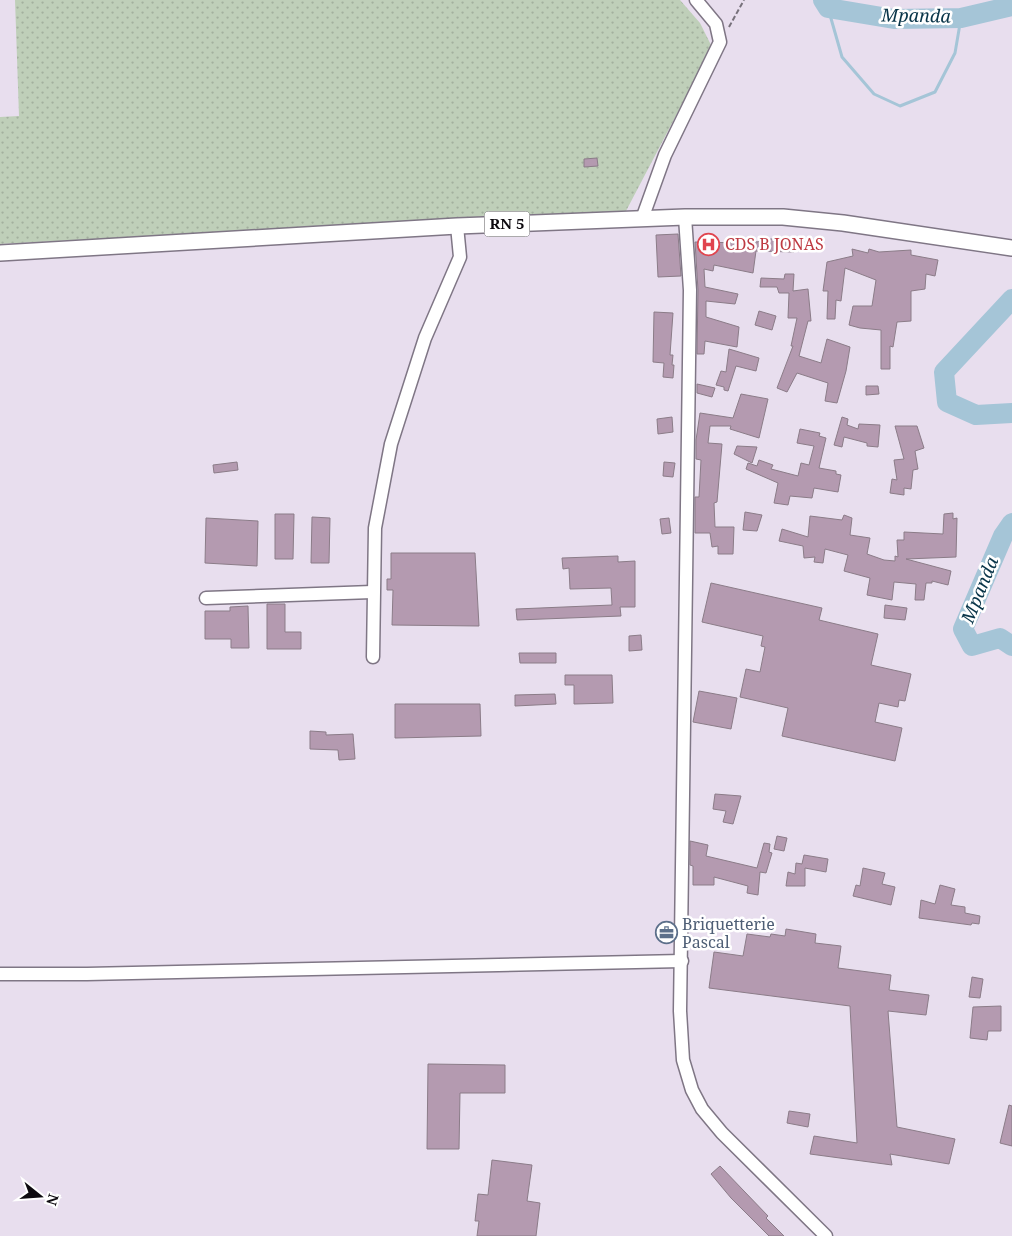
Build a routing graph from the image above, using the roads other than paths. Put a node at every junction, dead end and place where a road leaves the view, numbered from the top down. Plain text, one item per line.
1 (696, 0) edge
2 (685, 217) junction
3 (642, 218) junction
4 (457, 226) junction
5 (1012, 248) edge
6 (0, 253) edge
7 (372, 592) junction
8 (206, 598) dead end
9 (373, 657) dead end
10 (682, 961) junction
11 (0, 974) edge
12 (826, 1236) edge

1 - 3 street
2 - 3 main road, RN 5
2 - 5 main road, RN 5
2 - 10 street
3 - 4 main road, RN 5
4 - 6 main road, RN 5
4 - 7 street
7 - 8 street
7 - 9 street
10 - 11 street
10 - 12 street

